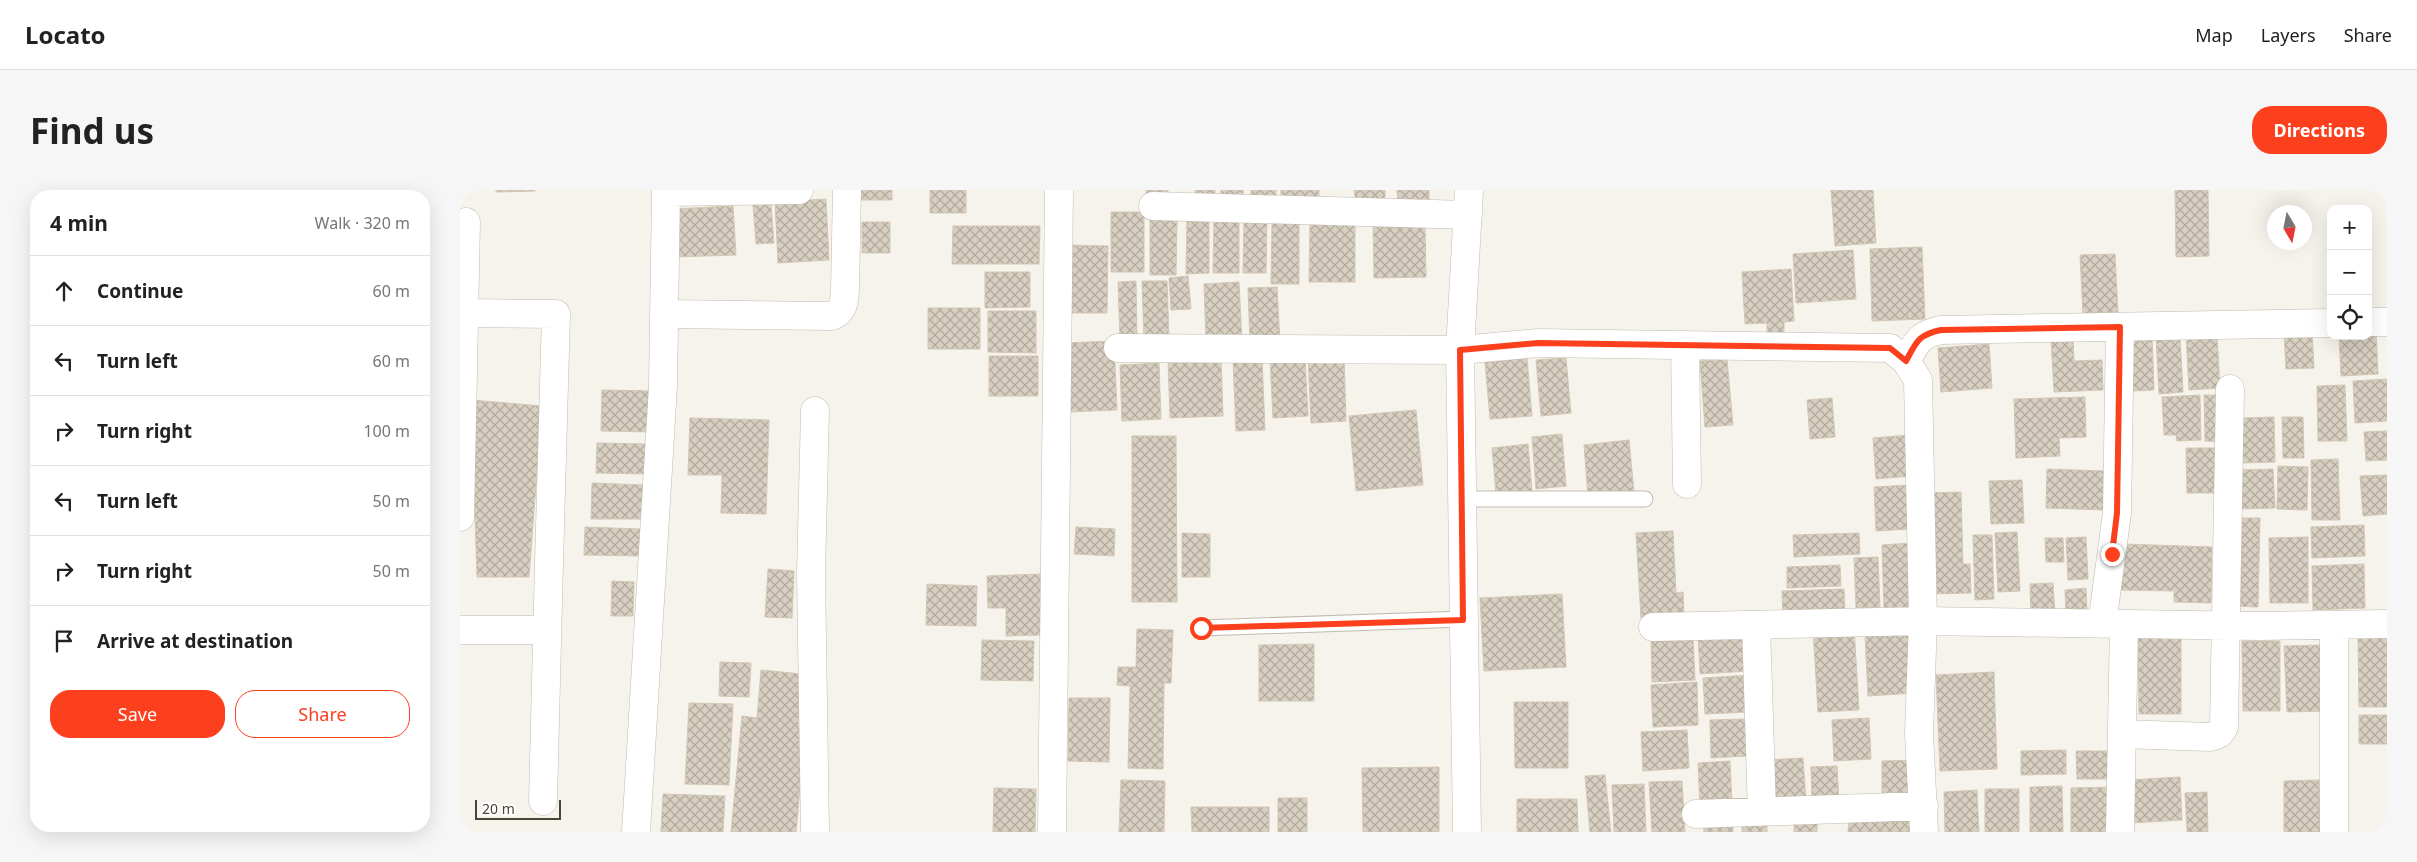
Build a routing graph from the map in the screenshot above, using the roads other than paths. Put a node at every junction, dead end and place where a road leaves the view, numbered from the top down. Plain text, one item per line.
1 (799, 190) edge
2 (848, 190) edge
3 (1059, 190) edge
4 (1468, 202) edge
5 (1154, 206) dead end
6 (466, 222) dead end
7 (464, 313) junction
8 (665, 314) junction
9 (2372, 322) edge
10 (2387, 322) edge
11 (2327, 323) edge
12 (2120, 327) junction
13 (1685, 345) junction
14 (1118, 348) dead end
15 (1460, 350) junction
16 (1906, 361) junction
17 (2230, 389) dead end
18 (815, 411) dead end
19 (1687, 484) dead end
20 (1461, 499) junction
21 (1645, 499) dead end
22 (460, 517) edge
23 (1463, 620) junction
24 (1923, 621) junction
25 (2113, 624) junction
26 (2387, 624) edge
27 (1756, 625) junction
28 (2227, 625) junction
29 (2334, 625) junction
30 (1652, 627) dead end
31 (1201, 628) dead end
32 (460, 630) edge
33 (546, 630) junction
34 (2122, 734) junction
35 (544, 801) dead end
36 (1762, 812) junction
37 (1696, 814) dead end
38 (1924, 819) edge
39 (636, 832) edge
40 (815, 832) edge
41 (1052, 832) edge
42 (1467, 832) edge
43 (2120, 832) edge
44 (2334, 832) edge

1 - 8 street
2 - 8 street
3 - 41 street
4 - 5 street
4 - 15 street
6 - 7 street
7 - 22 street
7 - 33 street
8 - 39 street
9 - 10 street
11 - 12 street
12 - 16 street
12 - 25 street
13 - 15 street
13 - 16 street
13 - 19 street
14 - 15 street
15 - 20 street
16 - 24 street
17 - 28 street
18 - 40 street
20 - 21 lane
20 - 23 street
23 - 31 lane
23 - 42 street
24 - 25 street
24 - 27 street
24 - 38 street
25 - 28 street
25 - 34 street
26 - 29 street
27 - 30 street
27 - 36 street
28 - 29 street
28 - 34 street
29 - 44 street
32 - 33 street
33 - 35 street
34 - 43 street
36 - 37 street
36 - 38 street

